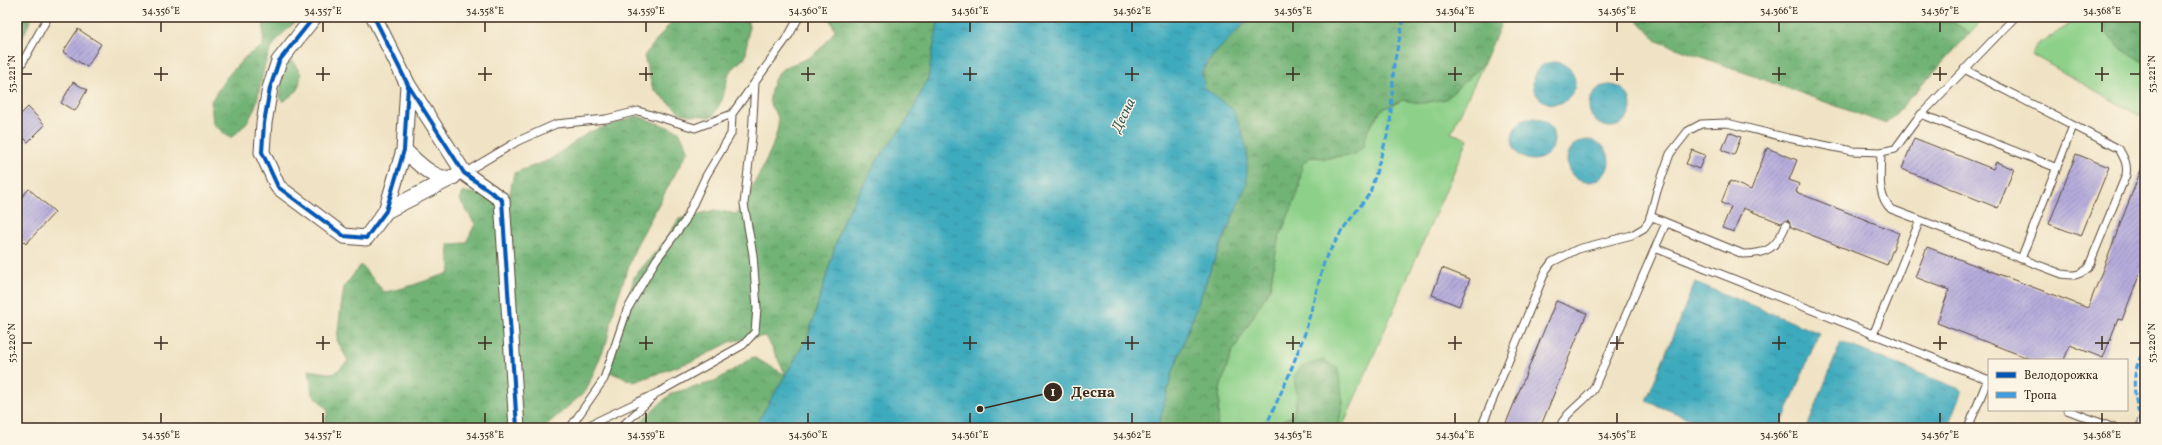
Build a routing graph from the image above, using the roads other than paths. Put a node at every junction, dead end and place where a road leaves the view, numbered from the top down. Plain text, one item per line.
1 (48, 17) edge
2 (314, 17) edge
3 (374, 17) edge
4 (799, 17) edge
5 (2015, 17) edge
6 (1964, 70) junction
7 (17, 72) edge
8 (756, 82) junction
9 (408, 85) junction
10 (732, 114) junction
11 (1922, 114) junction
12 (2074, 126) junction
13 (404, 150) junction
14 (1881, 152) junction
15 (2057, 168) junction
16 (464, 174) junction
17 (449, 179) junction
18 (386, 211) junction
19 (1650, 216) junction
20 (1920, 220) junction
21 (1666, 223) junction
22 (1786, 225) dead end
23 (1655, 248) junction
24 (2021, 259) junction
25 (1873, 335) junction
26 (1988, 379) edge
27 (659, 392) junction
28 (2070, 411) edge
29 (517, 428) edge
30 (570, 428) edge
31 (582, 428) edge
32 (620, 428) edge
33 (1481, 428) edge
34 (1558, 428) edge
35 (1968, 428) edge
36 (2114, 428) edge

1 - 7 lane
2 - 18 street
3 - 9 street
4 - 8 lane
5 - 6 lane
6 - 11 lane
6 - 12 lane
8 - 10 lane
8 - 27 lane
9 - 13 street
9 - 16 street
10 - 16 lane
10 - 30 lane
11 - 14 lane
11 - 15 lane
12 - 15 lane
12 - 24 lane
13 - 17 street
13 - 18 street
14 - 19 lane
14 - 20 lane
15 - 24 lane
16 - 17 street
16 - 29 street
17 - 18 street
19 - 21 lane
19 - 33 lane
20 - 24 lane
20 - 25 lane
21 - 22 lane
21 - 23 lane
23 - 25 lane
23 - 34 lane
25 - 26 lane
26 - 35 lane
27 - 31 lane
27 - 32 lane
28 - 36 lane

